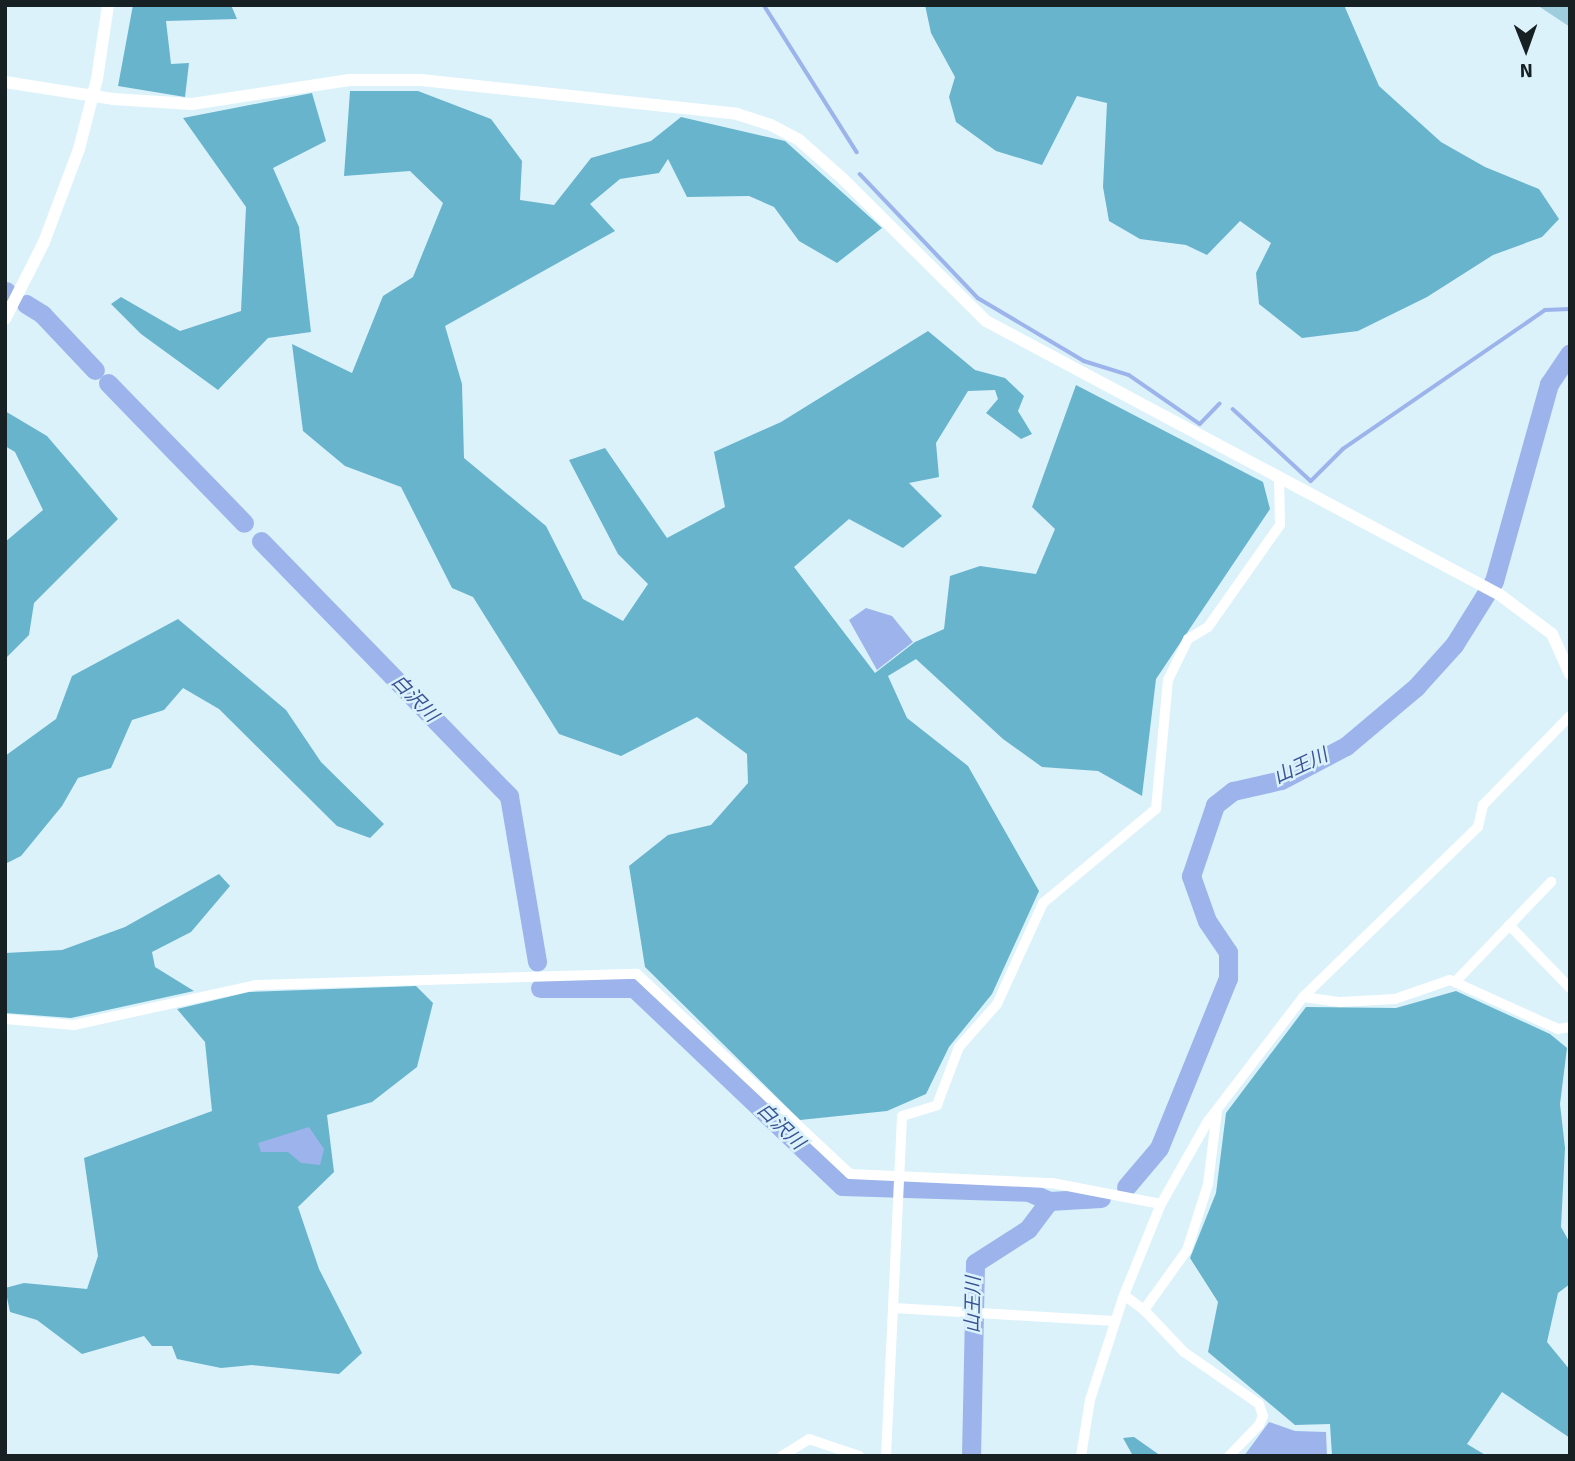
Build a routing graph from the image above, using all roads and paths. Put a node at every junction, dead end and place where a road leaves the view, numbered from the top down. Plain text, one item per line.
1 (108, 5) edge
2 (5, 82) edge
3 (93, 96) junction
4 (5, 319) edge
5 (1279, 478) junction
6 (1570, 674) edge
7 (1570, 716) edge
8 (1550, 882) dead end
9 (1509, 925) junction
10 (1455, 982) junction
11 (1570, 988) edge
12 (1303, 997) junction
13 (5, 1019) edge
14 (1570, 1027) edge
15 (1217, 1111) junction
16 (902, 1174) junction
17 (1161, 1204) junction
18 (1124, 1295) junction
19 (894, 1308) junction
20 (1144, 1310) junction
21 (1115, 1321) junction
22 (782, 1456) edge
23 (859, 1456) edge
24 (886, 1456) edge
25 (1081, 1456) edge
26 (1229, 1456) edge

1 - 3 street
2 - 3 street
3 - 4 street
3 - 5 street
5 - 6 street
5 - 16 street
7 - 12 street
8 - 9 street
9 - 10 street
9 - 11 street
10 - 12 street
10 - 14 street
12 - 15 street
13 - 16 street
15 - 17 street
15 - 20 street
16 - 17 street
16 - 19 street
17 - 18 street
18 - 20 street
18 - 21 street
19 - 21 street
19 - 24 street
20 - 26 street
21 - 25 street
22 - 23 street

